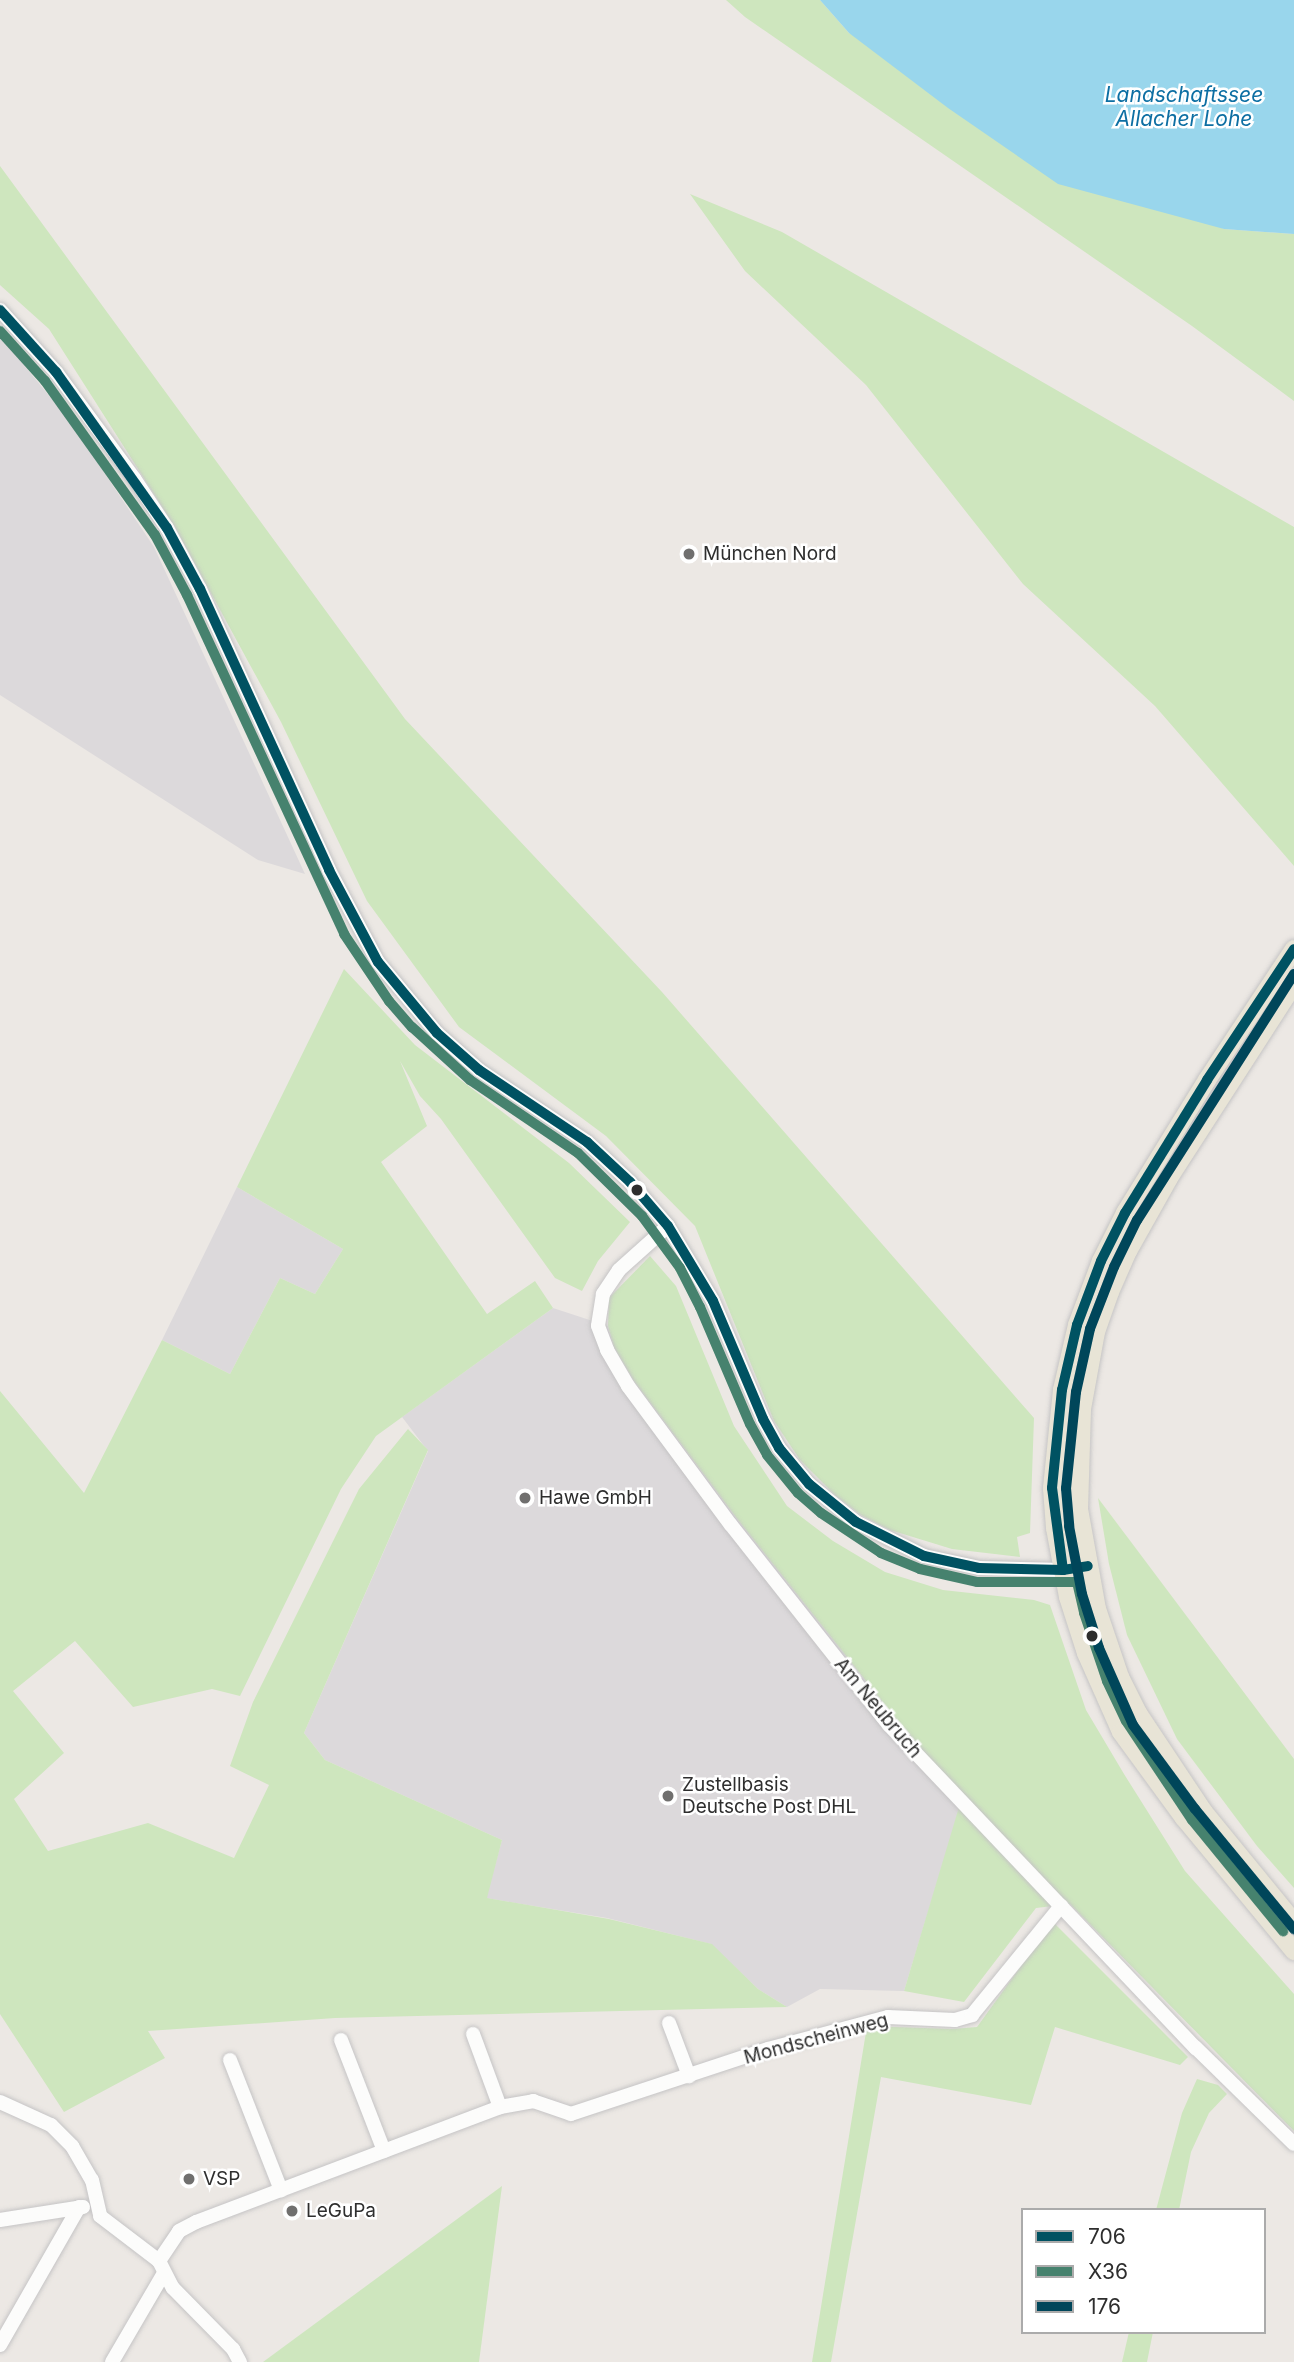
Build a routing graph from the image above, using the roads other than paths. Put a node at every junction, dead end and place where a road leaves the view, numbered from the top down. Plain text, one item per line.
1 (0, 310) edge
2 (1294, 949) edge
3 (1294, 984) edge
4 (668, 1226) junction
5 (1088, 1566) junction
6 (1063, 1570) junction
7 (1061, 1906) junction
8 (1294, 1922) edge
9 (1294, 1951) edge
10 (669, 2022) dead end
11 (473, 2034) dead end
12 (341, 2040) dead end
13 (230, 2060) dead end
14 (689, 2076) junction
15 (0, 2102) edge
16 (500, 2107) junction
17 (1294, 2144) edge
18 (384, 2151) junction
19 (281, 2190) junction
20 (79, 2207) junction
21 (98, 2212) junction
22 (0, 2220) edge
23 (162, 2267) junction
24 (0, 2345) edge
25 (112, 2362) edge
26 (240, 2362) edge

1 - 4 street
2 - 6 main road
3 - 5 main road
4 - 6 street
4 - 7 street, Am Neubruch
5 - 6 street
5 - 8 main road
6 - 9 main road
7 - 14 street, Mondscheinweg
7 - 17 street, Am Neubruch
10 - 14 street
11 - 16 street
12 - 18 street
13 - 19 street
14 - 16 street, Mondscheinweg
15 - 21 street
16 - 18 street, Mondscheinweg
18 - 19 street, Mondscheinweg
19 - 23 street, Mondscheinweg
20 - 21 street
20 - 22 street
20 - 24 street
21 - 23 street
23 - 25 street, Mondscheinweg
23 - 26 street

